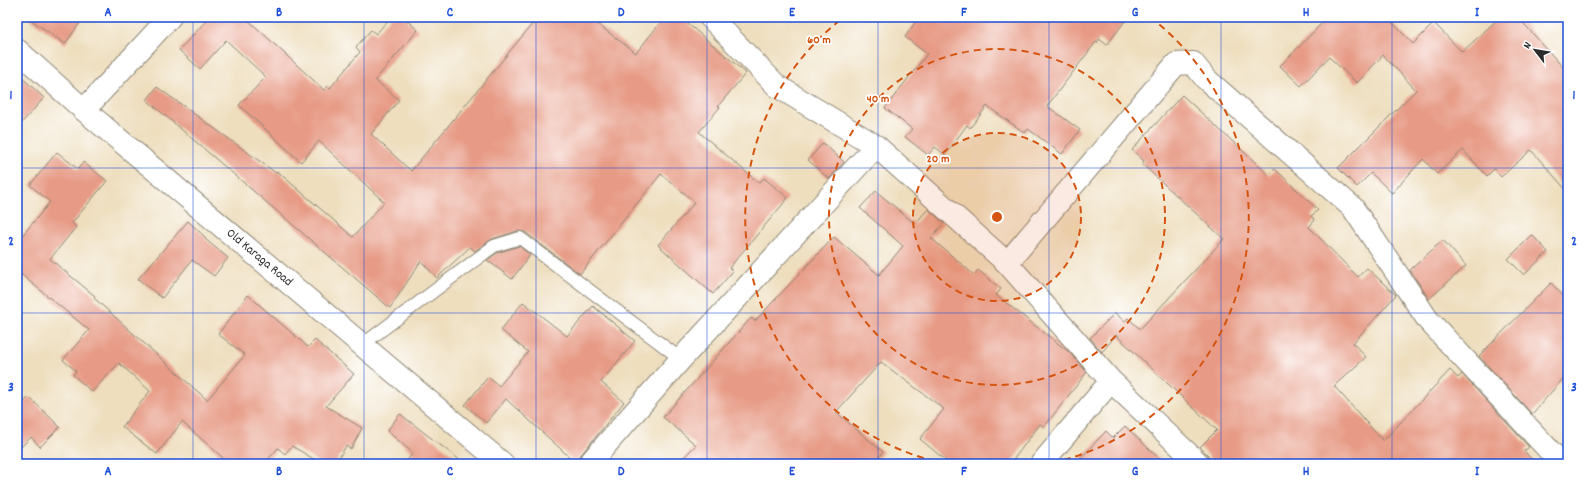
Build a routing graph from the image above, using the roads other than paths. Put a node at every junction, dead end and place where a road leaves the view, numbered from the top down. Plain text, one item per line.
1 (170, 17) edge
2 (710, 17) edge
3 (17, 50) edge
4 (84, 110) junction
5 (876, 146) junction
6 (1007, 263) junction
7 (362, 345) junction
8 (681, 358) junction
9 (1110, 382) junction
10 (503, 464) edge
11 (589, 464) edge
12 (1041, 464) edge
13 (1198, 464) edge
14 (1562, 464) edge

1 - 4 street
2 - 5 street
3 - 4 street, Old Karaga Road
4 - 7 street, Old Karaga Road
5 - 6 street
5 - 8 street
6 - 9 street
6 - 14 street
7 - 8 lane
7 - 10 street, Old Karaga Road
8 - 11 street
9 - 12 street
9 - 13 street

